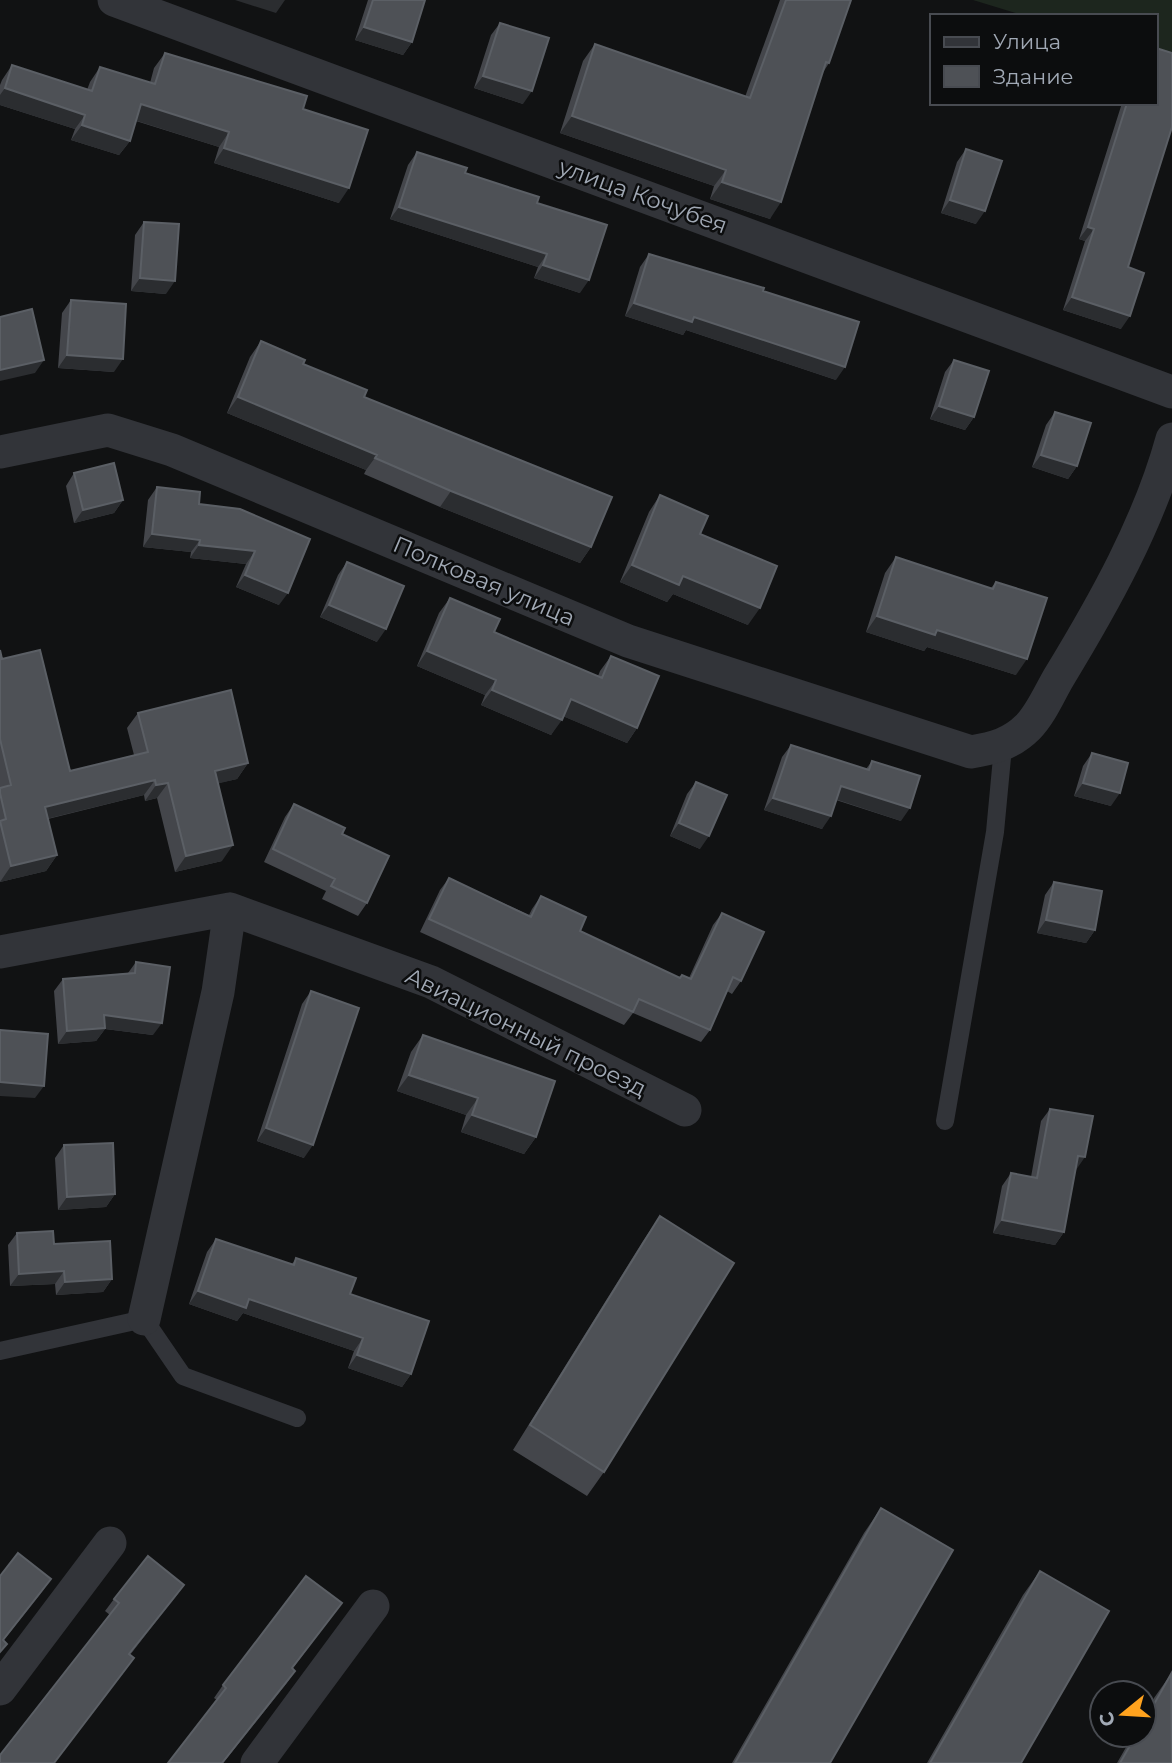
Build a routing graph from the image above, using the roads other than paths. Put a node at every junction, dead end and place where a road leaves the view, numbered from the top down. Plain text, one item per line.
1 (114, 0) edge
2 (1172, 392) edge
3 (1172, 439) edge
4 (0, 452) edge
5 (1167, 480) edge
6 (1003, 747) junction
7 (230, 909) junction
8 (0, 952) edge
9 (685, 1111) dead end
10 (945, 1121) dead end
11 (144, 1319) junction
12 (0, 1351) edge
13 (297, 1418) dead end
14 (110, 1543) dead end
15 (373, 1606) dead end
16 (0, 1689) edge
17 (257, 1763) edge

1 - 2 street, улица Кочубея
3 - 5 street
4 - 6 street, Полковая улица
5 - 6 street
6 - 10 lane
7 - 8 street
7 - 9 street, Авиационный проезд
7 - 11 street
11 - 12 lane
11 - 13 lane
14 - 16 street
15 - 17 street

